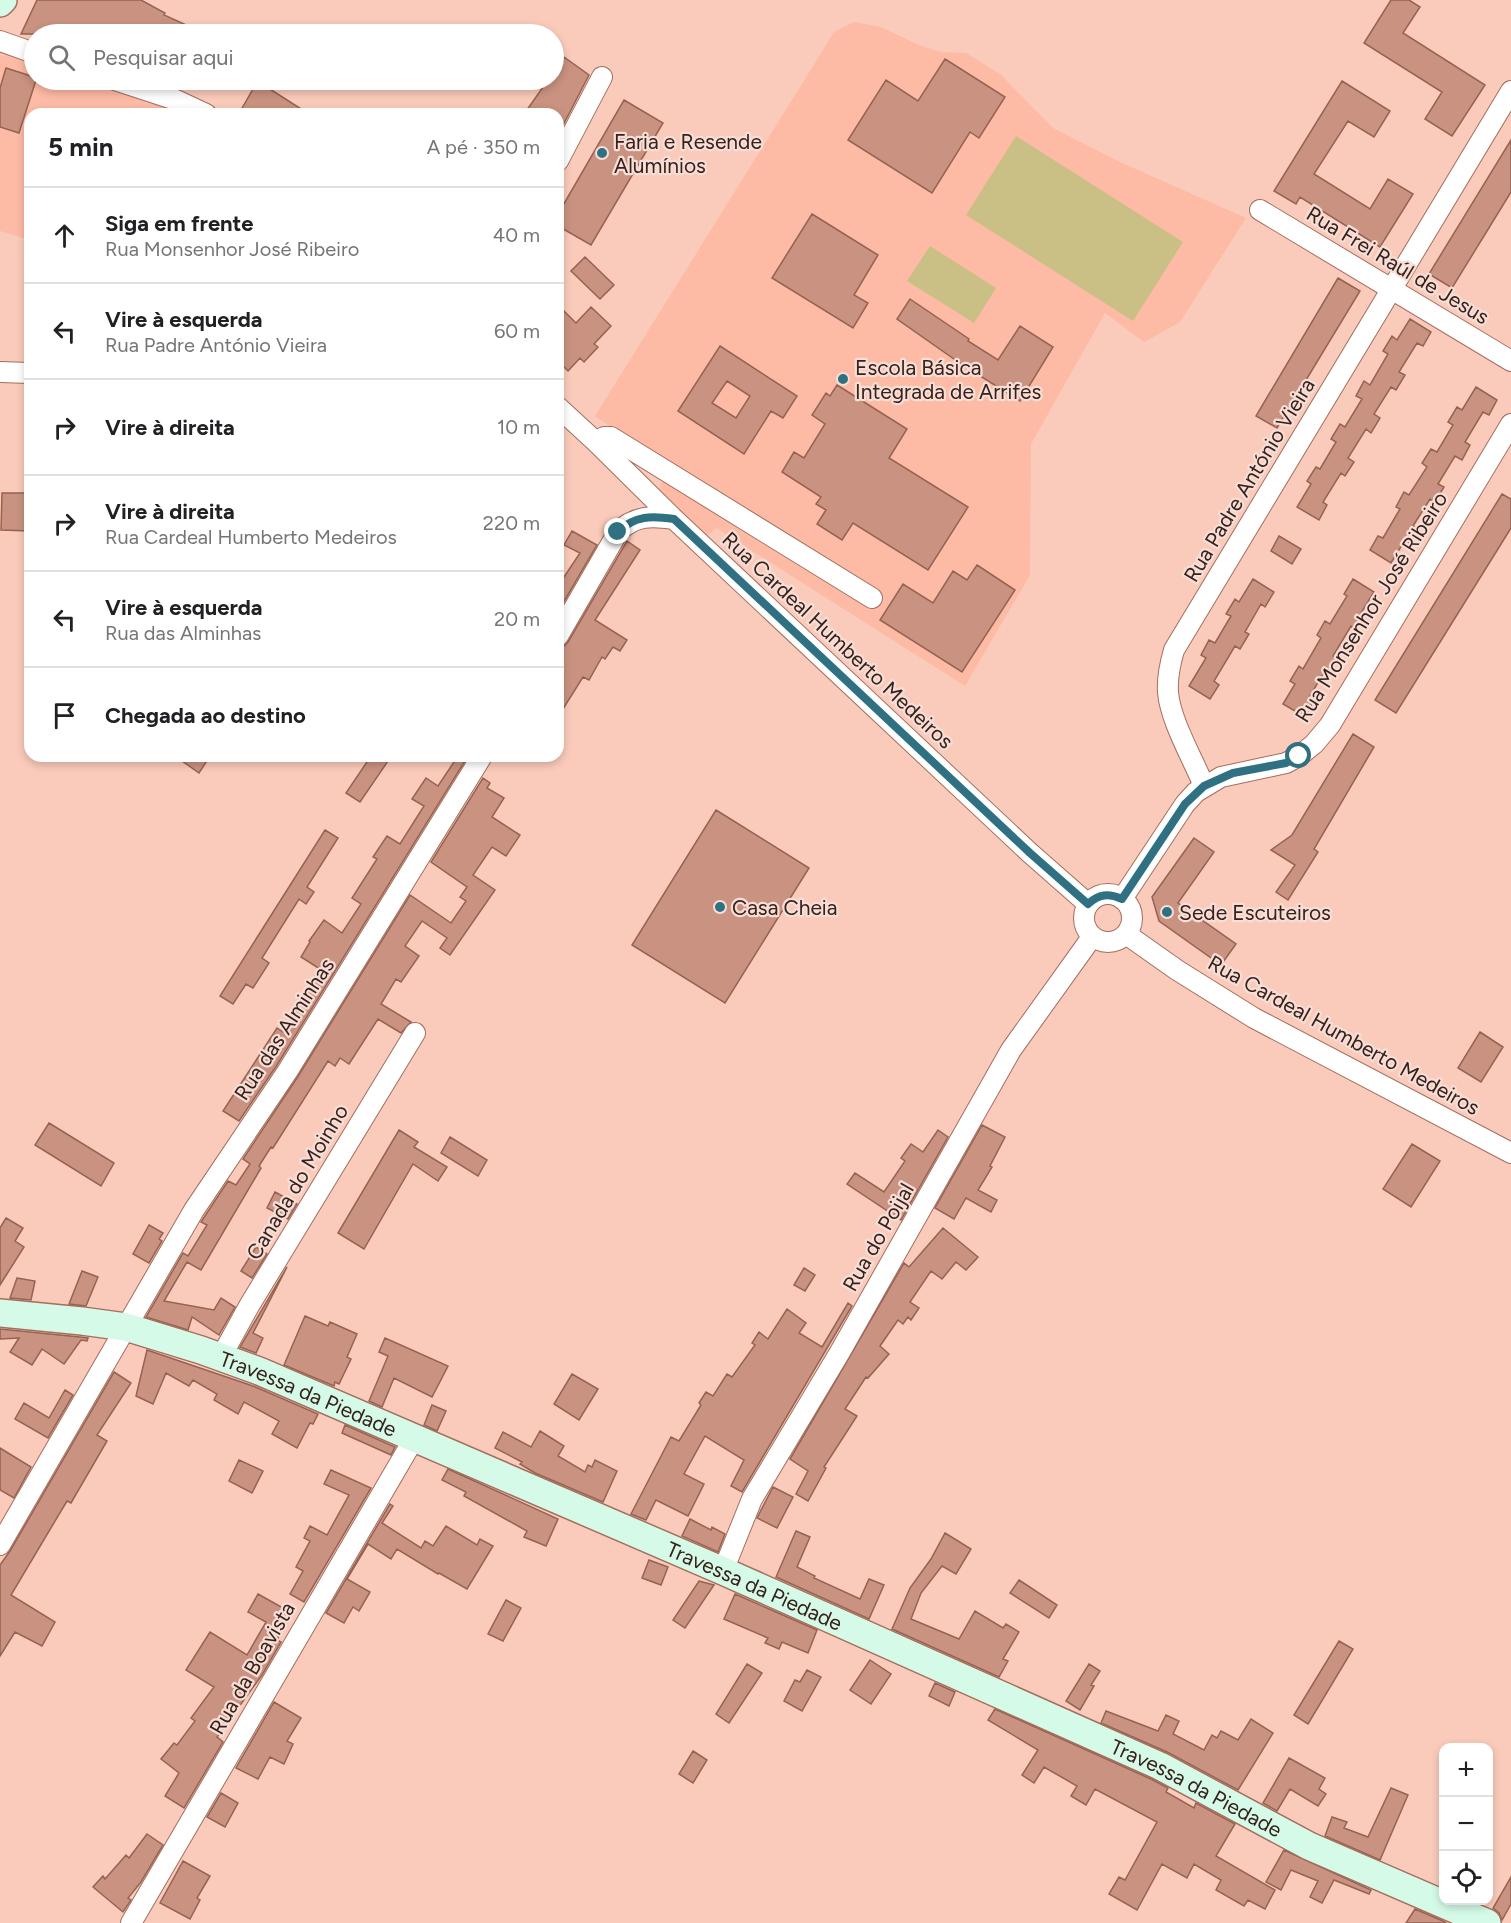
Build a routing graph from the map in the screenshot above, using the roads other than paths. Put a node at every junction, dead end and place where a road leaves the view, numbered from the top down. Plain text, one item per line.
1 (0, 41) edge
2 (24, 49) edge
3 (602, 77) dead end
4 (146, 90) edge
5 (1511, 91) edge
6 (193, 108) edge
7 (564, 150) edge
8 (1260, 210) dead end
9 (1392, 290) junction
10 (1511, 361) edge
11 (0, 372) edge
12 (24, 373) edge
13 (564, 413) edge
14 (1511, 424) edge
15 (596, 442) junction
16 (649, 462) junction
17 (638, 484) junction
18 (674, 519) junction
19 (872, 598) dead end
20 (564, 626) edge
21 (478, 762) edge
22 (1204, 786) junction
23 (1122, 899) junction
24 (1088, 904) junction
25 (1126, 934) junction
26 (1092, 937) junction
27 (416, 1033) dead end
28 (1511, 1153) edge
29 (0, 1313) edge
30 (126, 1327) junction
31 (221, 1357) junction
32 (415, 1437) junction
33 (0, 1545) edge
34 (723, 1570) junction
35 (131, 1923) edge
36 (1487, 1923) edge

1 - 2 street
3 - 7 street
4 - 6 street
5 - 9 street, Rua Padre António Vieira
8 - 9 street, Rua Frei Raúl de Jesus
9 - 10 street, Rua Frei Raúl de Jesus
9 - 22 street, Rua Padre António Vieira
11 - 12 street
13 - 15 street, Rua Cardeal Humberto Medeiros
14 - 22 street, Rua Monsenhor José Ribeiro
15 - 16 street
15 - 17 street, Rua Cardeal Humberto Medeiros
16 - 17 street
16 - 19 street
17 - 18 street, Rua Cardeal Humberto Medeiros
18 - 20 street
18 - 24 street, Rua Cardeal Humberto Medeiros
21 - 30 street, Rua das Alminhas
22 - 23 street
23 - 24 street
23 - 25 street
24 - 26 street
25 - 26 street
25 - 28 street, Rua Cardeal Humberto Medeiros
26 - 34 street, Rua do Poijal
27 - 31 street, Canada do Moinho
29 - 30 street, Travessa da Piedade
30 - 31 street, Travessa da Piedade
30 - 33 street, Rua das Alminhas
31 - 32 street, Travessa da Piedade
32 - 34 street, Travessa da Piedade
32 - 35 street, Rua da Boavista
34 - 36 street, Travessa da Piedade

